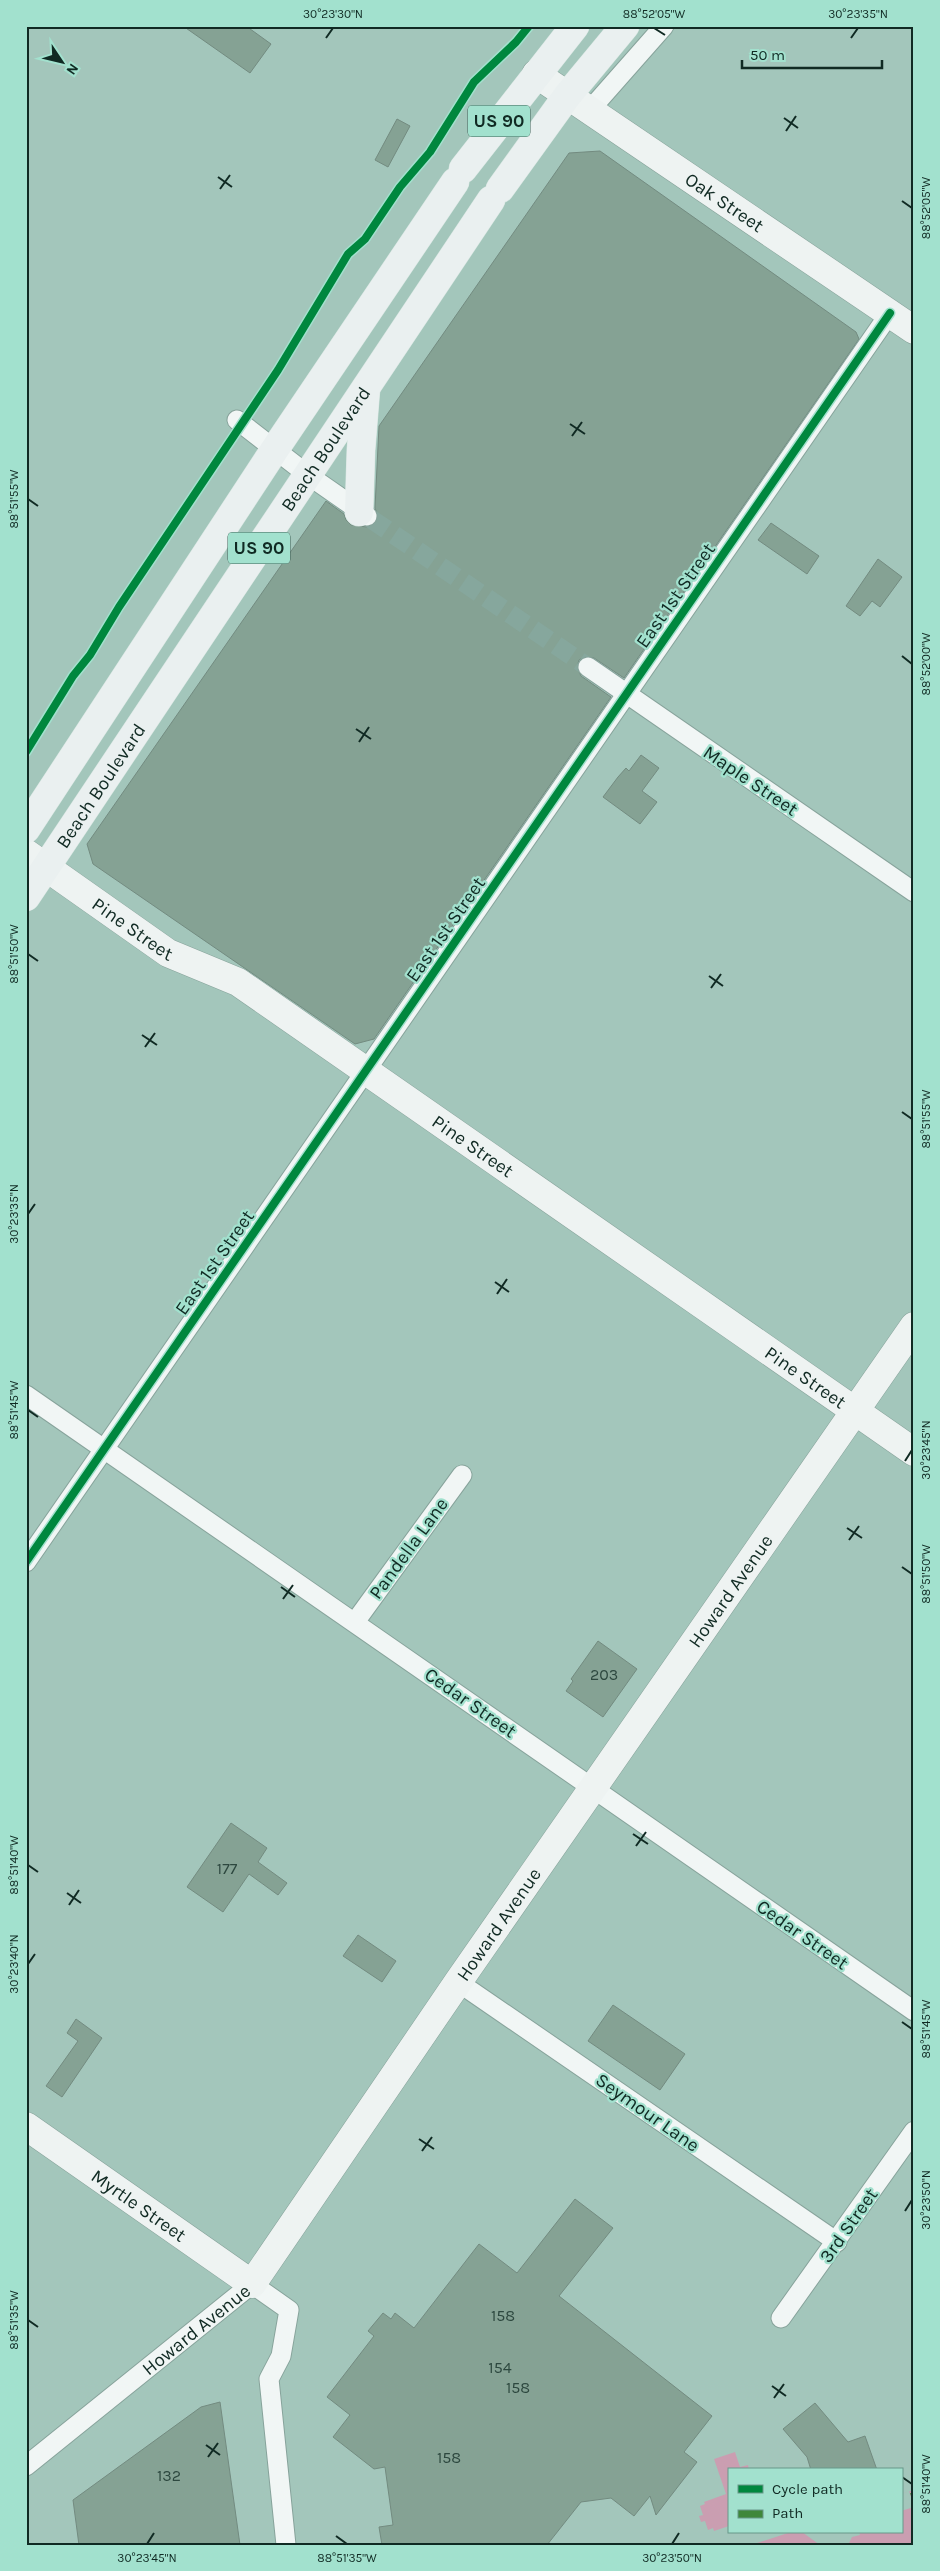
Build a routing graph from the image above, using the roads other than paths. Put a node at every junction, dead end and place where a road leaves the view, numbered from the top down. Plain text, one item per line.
1 (575, 26) edge
2 (625, 26) edge
3 (664, 26) edge
4 (536, 74) junction
5 (567, 96) junction
6 (589, 111) junction
7 (890, 313) junction
8 (914, 330) edge
9 (366, 385) junction
10 (237, 420) dead end
11 (275, 449) junction
12 (308, 475) junction
13 (365, 515) joint
14 (588, 667) tunnel mouth
15 (626, 694) junction
16 (26, 829) edge
17 (36, 860) edge
18 (914, 892) edge
19 (26, 897) edge
20 (365, 1072) junction
21 (914, 1326) edge
22 (26, 1395) edge
23 (855, 1411) junction
24 (105, 1449) junction
25 (914, 1452) edge
26 (462, 1475) dead end
27 (26, 1562) edge
28 (355, 1622) junction
29 (594, 1787) junction
30 (458, 1982) junction
31 (914, 2011) edge
32 (26, 2126) edge
33 (914, 2132) edge
34 (837, 2242) junction
35 (252, 2284) junction
36 (781, 2318) dead end
37 (26, 2466) edge
38 (286, 2545) edge

1 - 4 main road, Beach Boulevard / US 90
2 - 5 main road, Beach Boulevard / US 90
3 - 6 street
4 - 5 main road, Oak Street
4 - 11 main road, Beach Boulevard / US 90
5 - 6 main road, Oak Street
5 - 9 main road, Beach Boulevard / US 90
6 - 7 main road, Oak Street
7 - 8 main road, Oak Street
7 - 15 street, East 1st Street
9 - 12 main road, Beach Boulevard / US 90
9 - 13 main road
10 - 11 street
11 - 12 street
11 - 16 main road, Beach Boulevard / US 90
12 - 13 street
12 - 17 main road, Beach Boulevard / US 90
14 - 15 street, Maple Street
15 - 18 street, Maple Street
15 - 20 street, East 1st Street
17 - 19 main road, Beach Boulevard / US 90
17 - 20 main road, Pine Street
20 - 23 main road, Pine Street
20 - 24 street, East 1st Street
21 - 23 main road, Howard Avenue
22 - 24 street, Cedar Street
23 - 25 main road, Pine Street
23 - 29 main road, Howard Avenue
24 - 27 street, East 1st Street
24 - 28 street, Cedar Street
26 - 28 street, Pandella Lane
28 - 29 street, Cedar Street
29 - 30 main road, Howard Avenue
29 - 31 street, Cedar Street
30 - 34 street, Seymour Lane
30 - 35 main road, Howard Avenue
32 - 35 main road, Myrtle Street
33 - 34 street, 3rd Street
34 - 36 street, 3rd Street
35 - 37 street, Howard Avenue
35 - 38 street

